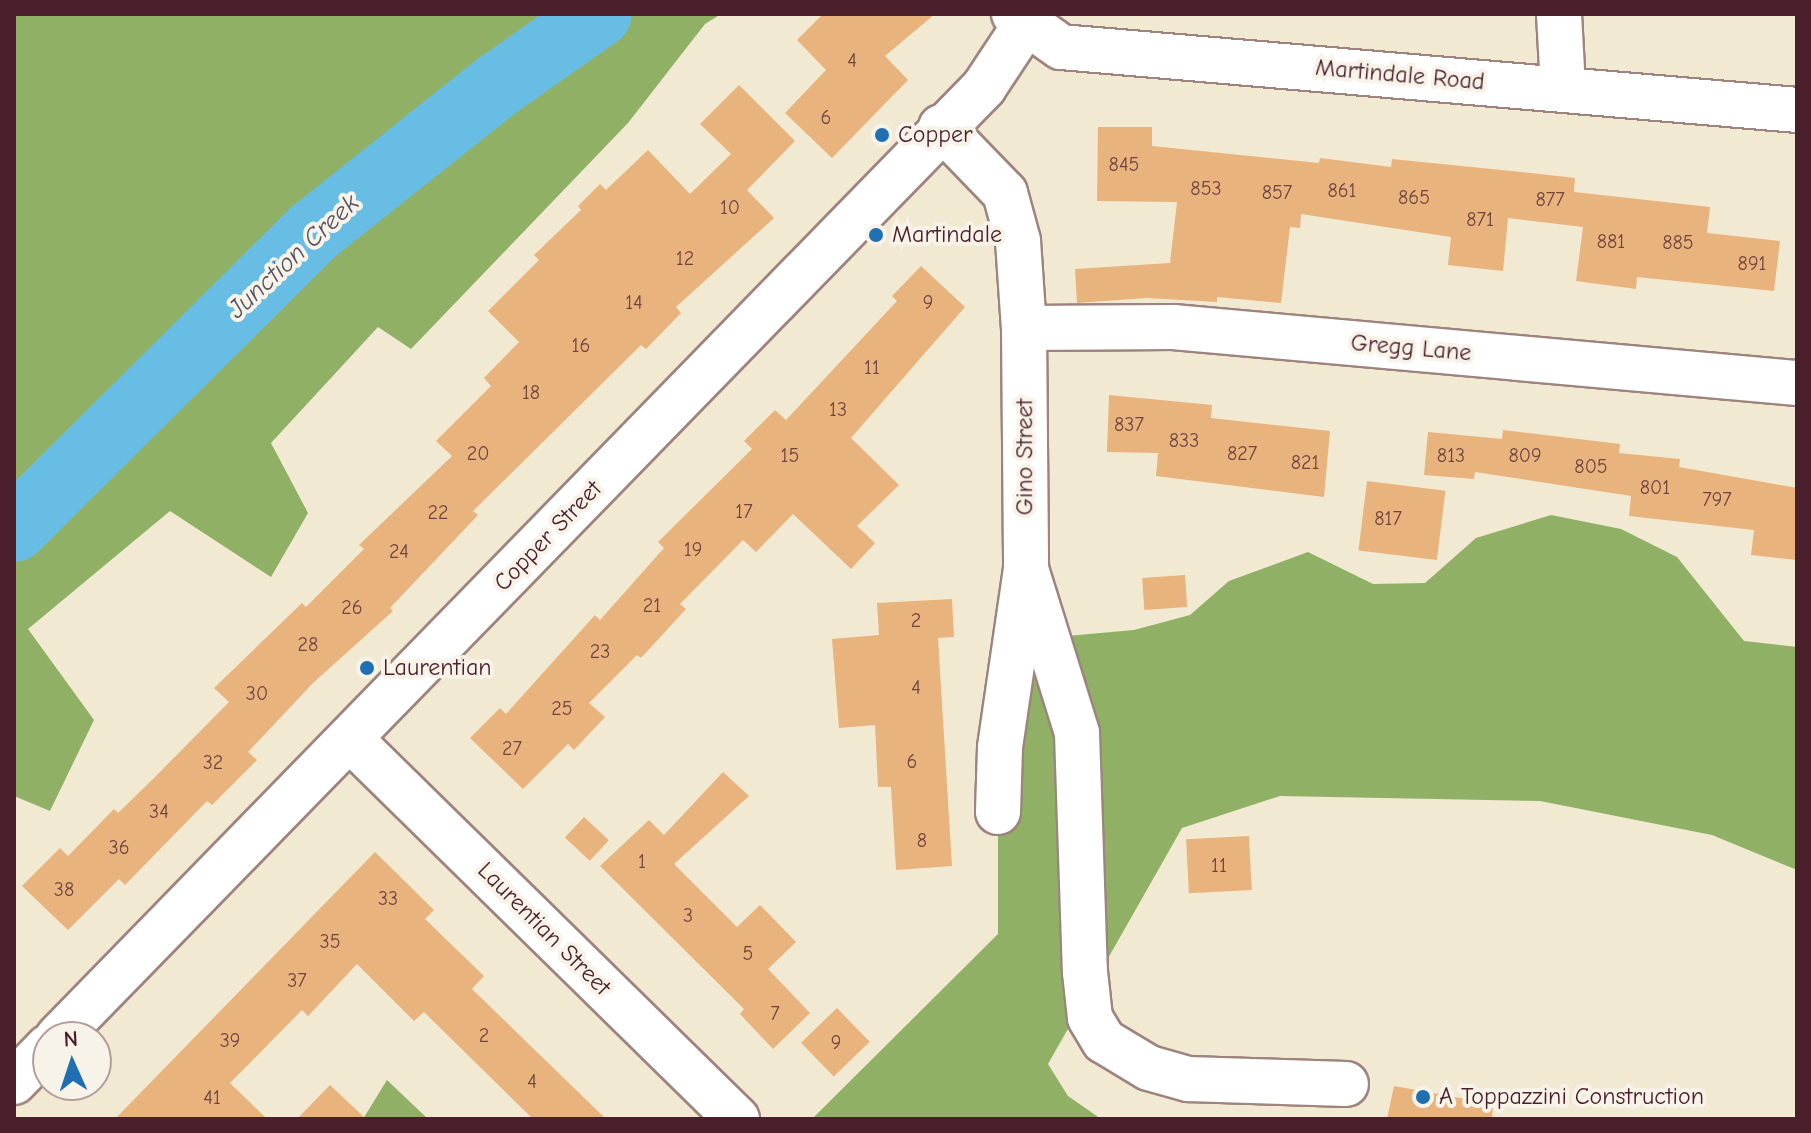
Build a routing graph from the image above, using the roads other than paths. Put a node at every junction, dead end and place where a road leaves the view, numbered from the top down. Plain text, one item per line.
1 (1559, 14) edge
2 (1020, 20) edge
3 (1563, 89) junction
4 (1797, 110) edge
5 (941, 127) junction
6 (1024, 328) junction
7 (1797, 383) edge
8 (1026, 569) junction
9 (351, 740) junction
10 (998, 812) dead end
11 (74, 1021) edge
12 (32, 1063) edge
13 (14, 1082) edge
14 (1346, 1084) dead end
15 (737, 1119) edge

1 - 3 street
2 - 3 street, Martindale Road
2 - 5 street, Copper Street
3 - 4 street, Martindale Road
5 - 6 street, Gino Street
5 - 9 street, Copper Street
6 - 7 street, Gregg Lane
6 - 8 street, Gino Street
8 - 10 street, Gino Street
8 - 14 street
9 - 11 street, Copper Street
9 - 15 street, Laurentian Street
12 - 13 street

